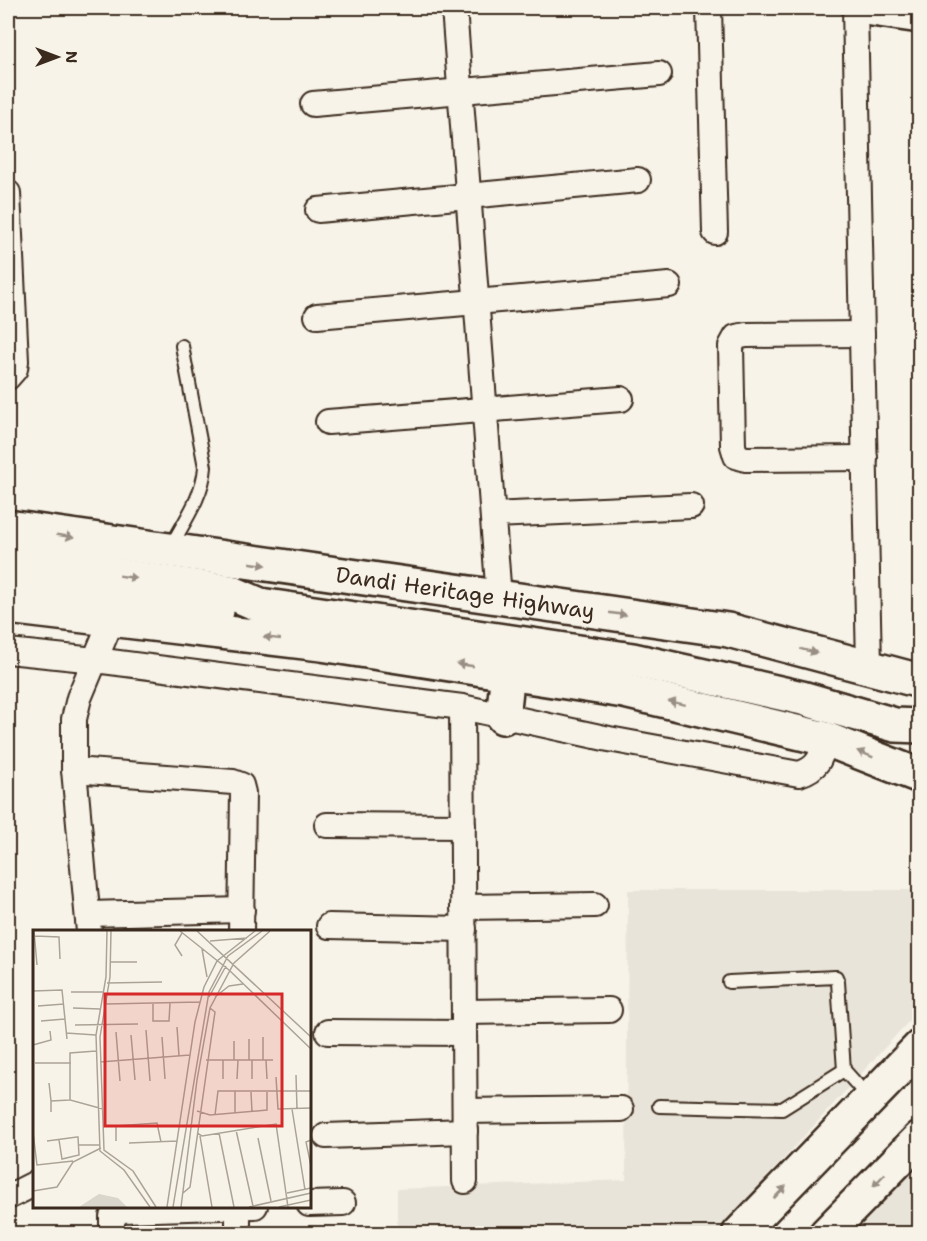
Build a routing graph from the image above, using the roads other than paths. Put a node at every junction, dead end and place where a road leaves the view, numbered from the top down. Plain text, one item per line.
1 (454, 8) edge
2 (709, 8) edge
3 (855, 8) edge
4 (865, 8) edge
5 (920, 16) edge
6 (659, 74) dead end
7 (460, 91) junction
8 (313, 104) dead end
9 (639, 180) dead end
10 (8, 193) edge
11 (468, 195) junction
12 (318, 210) dead end
13 (715, 232) dead end
14 (669, 285) dead end
15 (477, 302) junction
16 (317, 316) dead end
17 (862, 334) junction
18 (182, 346) dead end
19 (8, 377) edge
20 (621, 399) dead end
21 (485, 410) junction
22 (328, 422) dead end
23 (865, 458) junction
24 (691, 506) dead end
25 (493, 516) junction
26 (8, 527) edge
27 (168, 552) junction
28 (8, 559) edge
29 (8, 590) edge
30 (499, 598) junction
31 (260, 605) junction
32 (8, 607) edge
33 (112, 619) junction
34 (8, 651) edge
35 (95, 660) junction
36 (869, 666) junction
37 (508, 672) junction
38 (920, 681) edge
39 (462, 707) junction
40 (503, 717) junction
41 (826, 739) junction
42 (910, 748) edge
43 (74, 770) junction
44 (920, 794) edge
45 (327, 825) dead end
46 (463, 826) junction
47 (595, 905) dead end
48 (464, 918) junction
49 (241, 921) edge
50 (88, 923) edge
51 (329, 926) dead end
52 (729, 982) dead end
53 (609, 1010) dead end
54 (464, 1023) junction
55 (328, 1032) dead end
56 (920, 1047) edge
57 (844, 1070) junction
58 (870, 1098) junction
59 (659, 1106) dead end
60 (621, 1109) dead end
61 (465, 1121) junction
62 (326, 1136) dead end
63 (920, 1138) edge
64 (465, 1181) dead end
65 (33, 1184) edge
66 (8, 1192) edge
67 (343, 1203) dead end
68 (310, 1204) edge
69 (199, 1208) edge
70 (238, 1208) edge
71 (112, 1233) edge
72 (238, 1233) edge
73 (739, 1233) edge
74 (826, 1233) edge

1 - 7 street
2 - 13 street
3 - 17 street
4 - 5 main road
6 - 7 street
7 - 8 street
7 - 11 street
9 - 11 street
10 - 19 street
11 - 12 street
11 - 15 street
14 - 15 street
15 - 16 street
15 - 21 street
17 - 23 street
17 - 23 street
18 - 27 lane
20 - 21 street
21 - 22 street
21 - 25 street
23 - 36 street
24 - 25 street
25 - 30 street
26 -> 27 main road, Dandi Heritage Highway
27 -> 30 main road, Dandi Heritage Highway
28 -> 31 main road
29 - 31 main road
30 -> 36 main road, Dandi Heritage Highway
31 - 42 main road
32 - 33 main road
33 - 35 street
37 -> 33 main road
34 - 35 street
35 - 39 street
35 - 43 street
36 - 38 main road, Dandi Heritage Highway
37 - 40 main road
41 -> 37 main road
39 - 40 street
39 - 46 street
40 - 41 street
42 -> 41 main road
42 - 44 main road
43 - 49 street
43 - 50 street
45 - 46 street
46 - 48 street
47 - 48 street
48 - 51 street
48 - 54 street
49 - 50 street
52 - 57 lane
53 - 54 street
54 - 55 street
54 - 61 street
56 - 58 main road
57 - 58 lane
57 - 59 lane
73 -> 58 main road
60 - 61 street
61 - 62 street
61 - 64 street
63 -> 74 main road
65 - 66 street
67 - 68 street
69 - 71 street
70 - 72 street

